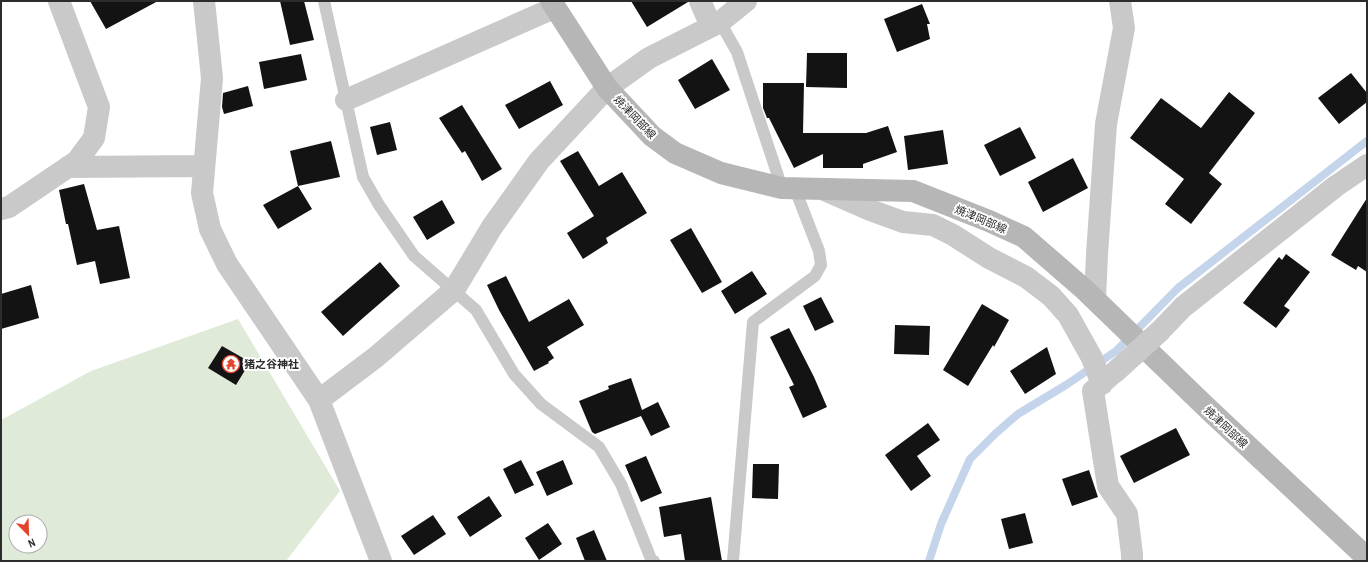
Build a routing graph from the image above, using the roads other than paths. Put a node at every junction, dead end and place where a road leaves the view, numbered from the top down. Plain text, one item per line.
1 (59, 1) edge
2 (204, 1) edge
3 (324, 1) edge
4 (700, 1) edge
5 (746, 1) edge
6 (1120, 1) edge
7 (552, 4) edge
8 (716, 24) junction
9 (607, 88) junction
10 (346, 100) junction
11 (1367, 165) edge
12 (204, 166) junction
13 (68, 167) junction
14 (821, 188) junction
15 (789, 189) junction
16 (1, 209) edge
17 (454, 290) junction
18 (1095, 300) junction
19 (1109, 378) junction
20 (319, 400) junction
21 (1367, 558) edge
22 (381, 561) edge
23 (654, 561) edge
24 (733, 561) edge
25 (1132, 561) edge

1 - 13 street
2 - 12 street
3 - 10 lane
4 - 8 street
5 - 8 street
6 - 18 street
7 - 9 main road, 焼津岡部線
7 - 10 street
8 - 9 street
8 - 15 lane
9 - 15 main road, 焼津岡部線
9 - 17 street
10 - 17 lane
11 - 19 street, bridge
12 - 13 street
12 - 20 street
13 - 16 street
14 - 15 main road, 焼津岡部線
14 - 18 main road, 焼津岡部線
14 - 19 street
15 - 24 lane
17 - 20 street
17 - 23 lane
18 - 21 main road, 焼津岡部線
19 - 25 street
20 - 22 street

